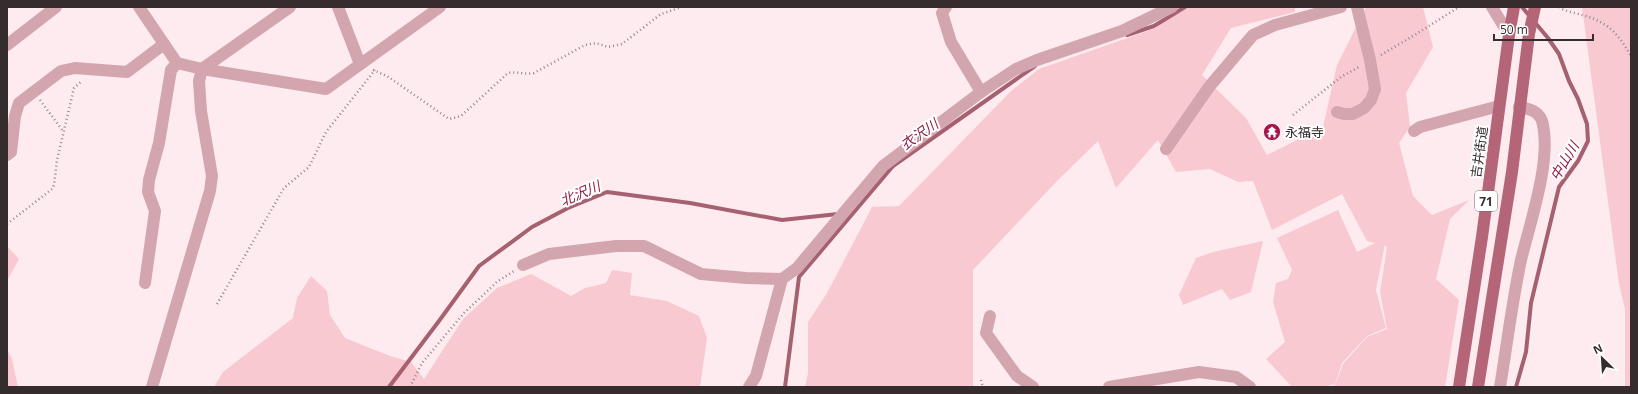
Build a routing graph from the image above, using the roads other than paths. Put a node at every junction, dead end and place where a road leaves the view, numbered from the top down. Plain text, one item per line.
1 (56, 7) edge
2 (140, 7) edge
3 (290, 7) edge
4 (338, 7) edge
5 (440, 7) edge
6 (946, 7) edge
7 (1172, 7) edge
8 (1341, 7) edge
9 (1357, 7) edge
10 (1492, 7) edge
11 (1535, 7) edge
12 (1514, 11) edge
13 (1509, 35) junction
14 (164, 44) junction
15 (7, 45) edge
16 (177, 63) junction
17 (360, 64) junction
18 (202, 69) junction
19 (981, 92) junction
20 (1499, 106) junction
21 (1519, 106) junction
22 (1337, 112) dead end
23 (1414, 131) dead end
24 (1166, 149) dead end
25 (7, 155) edge
26 (523, 265) road end
27 (782, 279) junction
28 (145, 283) dead end
29 (990, 316) dead end
30 (152, 387) edge
31 (749, 387) edge
32 (1033, 387) edge
33 (1108, 387) edge
34 (1250, 387) edge
35 (1459, 387) edge
36 (1478, 387) edge
37 (1500, 387) edge

1 - 15 street
2 - 14 street
3 - 18 street
4 - 17 street
5 - 17 street
6 - 19 street
7 - 19 street
8 - 24 street
9 - 22 street
10 - 13 street
11 - 21 main road, 71
12 - 13 main road, 吉井街道 / 71
13 - 20 main road, 吉井街道 / 71
14 - 16 street
14 - 25 street
16 - 18 street
16 - 28 street
17 - 18 street
18 - 30 street
19 - 27 street
20 - 23 street
20 - 35 main road, 吉井街道 / 71
21 - 36 main road, 71
21 - 37 street
26 - 27 street
27 - 31 street
29 - 32 street
33 - 34 street

